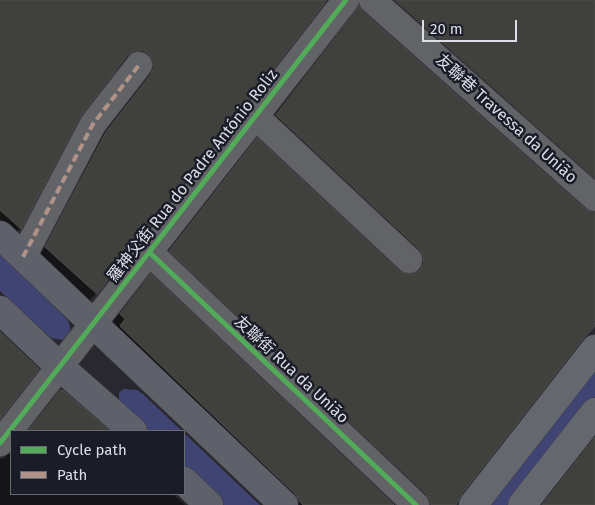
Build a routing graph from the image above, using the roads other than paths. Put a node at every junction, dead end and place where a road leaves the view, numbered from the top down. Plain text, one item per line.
1 (346, 0) edge
2 (372, 0) edge
3 (139, 65) dead end
4 (255, 116) junction
5 (595, 198) edge
6 (0, 235) edge
7 (149, 252) junction
8 (23, 257) junction
9 (409, 260) dead end
10 (0, 310) edge
11 (93, 324) junction
12 (595, 349) edge
13 (60, 367) junction
14 (595, 412) edge
15 (132, 430) edge
16 (0, 442) edge
17 (185, 482) edge
18 (209, 505) edge
19 (284, 505) edge
20 (416, 505) edge
21 (473, 505) edge
22 (522, 505) edge

1 - 4 street, 羅神父街 Rua do Padre António Roliz
2 - 5 street, 友聯巷 Travessa da União
3 - 8 street
4 - 7 street, 羅神父街 Rua do Padre António Roliz
4 - 9 street
6 - 8 main road
7 - 11 street, 羅神父街 Rua do Padre António Roliz
7 - 20 street, 友聯街 Rua da União
8 - 11 main road
10 - 13 main road
11 - 13 street, 羅神父街 Rua do Padre António Roliz
11 - 19 main road
12 - 21 street
13 - 15 main road
13 - 16 street, 羅神父街 Rua do Padre António Roliz
14 - 22 street
17 - 18 main road

